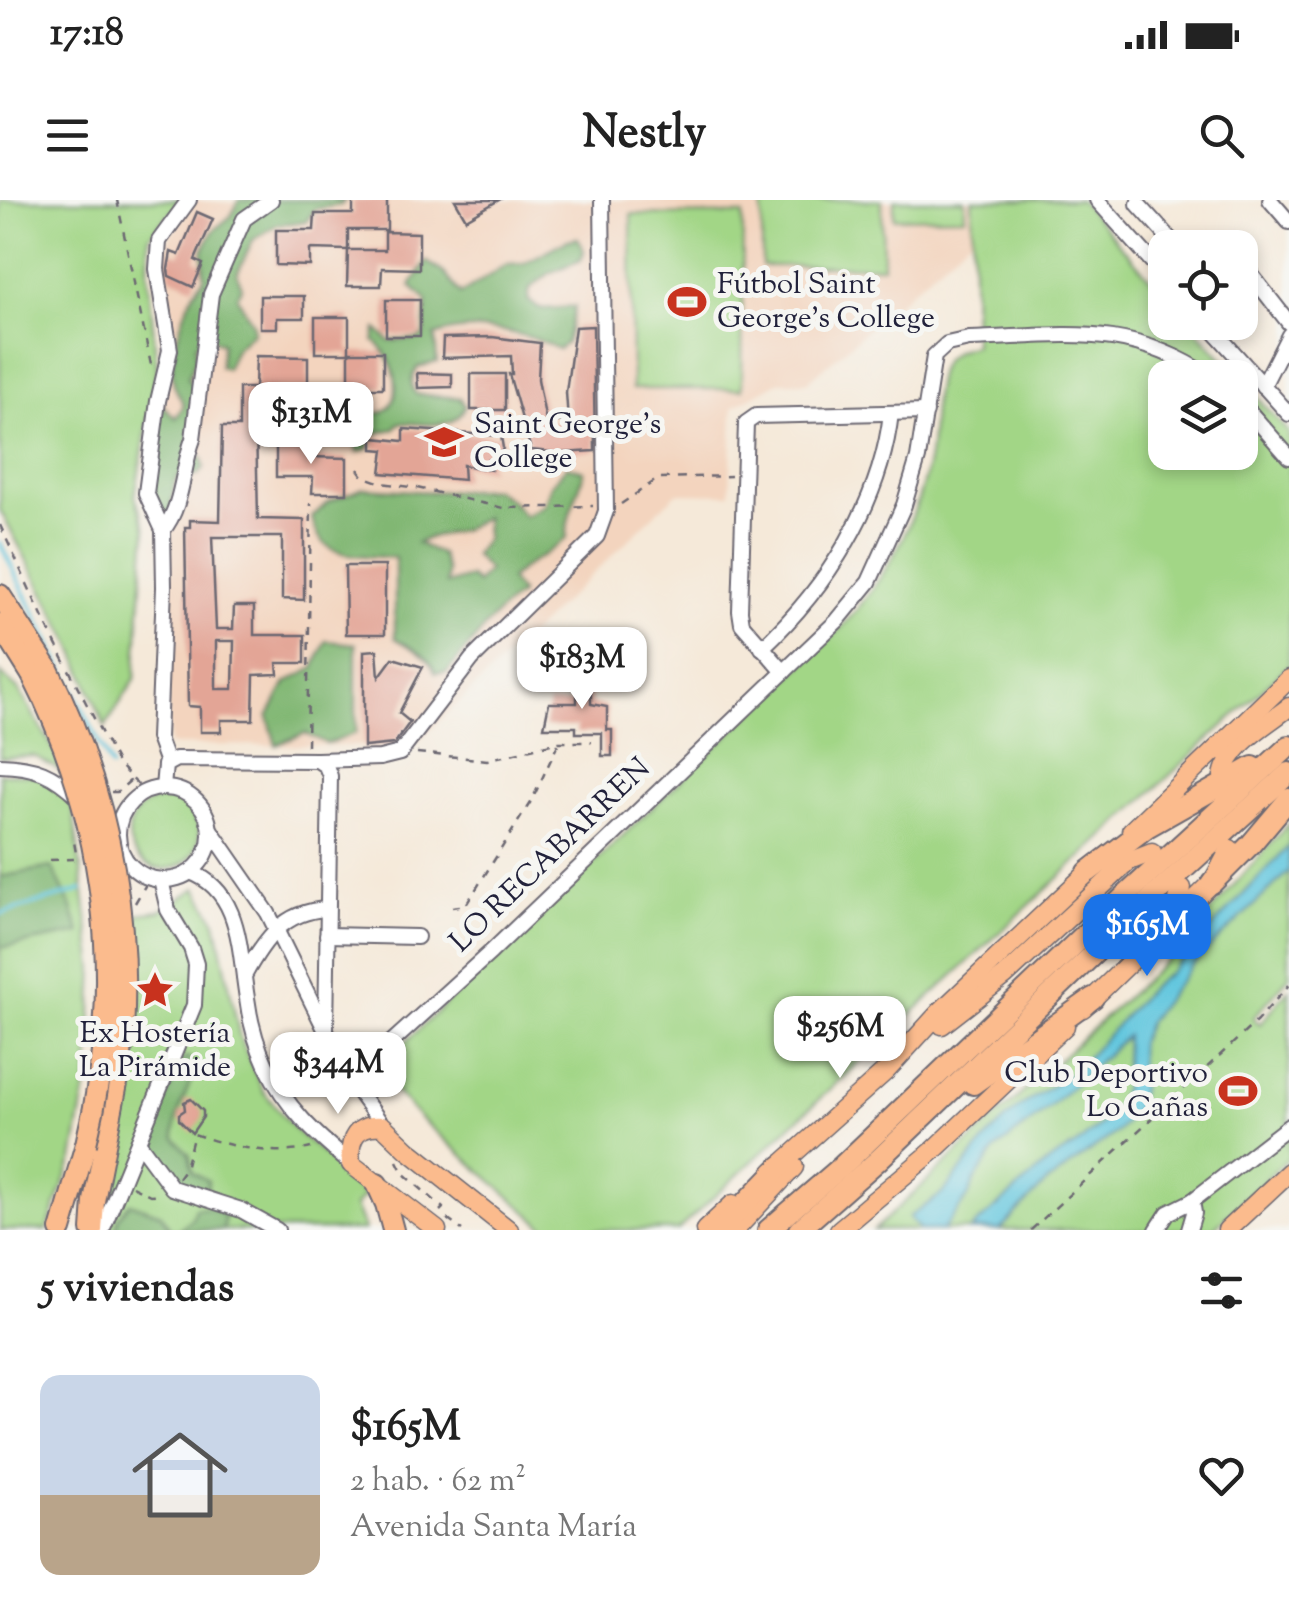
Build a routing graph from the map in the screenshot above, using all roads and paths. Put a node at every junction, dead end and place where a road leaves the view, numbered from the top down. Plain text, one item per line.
1 (117, 200) edge
2 (190, 200) edge
3 (271, 200) edge
4 (602, 200) edge
5 (1097, 200) edge
6 (1270, 200) edge
7 (1139, 202) edge
8 (1289, 222) edge
9 (1124, 230) junction
10 (1163, 230) edge
11 (1148, 257) edge
12 (1258, 284) edge
13 (1289, 324) edge
14 (1289, 335) edge
15 (1222, 340) edge
16 (1184, 360) edge
17 (1263, 386) junction
18 (158, 401) junction
19 (926, 412) junction
20 (891, 413) junction
21 (1289, 414) edge
22 (1258, 422) edge
23 (1289, 457) edge
24 (358, 469) dead end
25 (730, 476) dead end
26 (311, 503) dead end
27 (606, 506) junction
28 (0, 525) edge
29 (163, 530) junction
30 (0, 595) edge
31 (0, 624) edge
32 (762, 648) junction
33 (39, 671) junction
34 (784, 672) junction
35 (1289, 679) edge
36 (1289, 707) edge
37 (558, 742) junction
38 (592, 742) dead end
39 (1289, 745) edge
40 (417, 753) dead end
41 (312, 760) junction
42 (167, 763) junction
43 (0, 766) edge
44 (1289, 773) edge
45 (1223, 776) dead end
46 (131, 780) junction
47 (163, 788) junction
48 (102, 791) dead end
49 (145, 792) junction
50 (1289, 799) edge
51 (210, 829) junction
52 (74, 834) dead end
53 (118, 843) junction
54 (1230, 850) dead end
55 (1152, 852) dead end
56 (50, 860) dead end
57 (190, 872) junction
58 (1088, 872) junction
59 (161, 880) junction
60 (1212, 883) junction
61 (1182, 888) dead end
62 (452, 907) dead end
63 (328, 910) junction
64 (1168, 926) junction
65 (277, 927) junction
66 (327, 935) junction
67 (418, 938) dead end
68 (244, 976) junction
69 (1289, 985) edge
70 (1093, 998) junction
71 (326, 1031) junction
72 (888, 1070) junction
73 (350, 1080) junction
74 (922, 1119) junction
75 (384, 1126) junction
76 (1289, 1126) edge
77 (825, 1127) junction
78 (138, 1142) junction
79 (315, 1148) dead end
80 (397, 1161) dead end
81 (351, 1164) junction
82 (781, 1166) junction
83 (185, 1168) dead end
84 (1289, 1172) edge
85 (377, 1184) junction
86 (1289, 1186) edge
87 (1192, 1201) junction
88 (504, 1228) edge
89 (434, 1229) edge
90 (61, 1230) edge
91 (92, 1230) edge
92 (102, 1230) edge
93 (277, 1230) edge
94 (392, 1230) edge
95 (462, 1230) edge
96 (705, 1230) edge
97 (720, 1230) edge
98 (735, 1230) edge
99 (768, 1230) edge
100 (799, 1230) edge
101 (839, 1230) edge
102 (1030, 1230) edge
103 (1157, 1230) edge
104 (1188, 1230) edge
105 (1227, 1230) edge
106 (1242, 1230) edge

1 - 18 path
2 - 18 street
3 - 29 street
4 - 27 street
5 - 9 street
6 - 8 street
7 - 9 street
7 - 10 street
9 - 11 street
12 - 13 street
14 - 17 street
15 - 17 street
16 - 19 street, LO RECABARREN
17 - 21 street
18 - 29 street
19 - 20 street
19 - 34 street, LO RECABARREN
20 - 32 street
20 - 32 street
22 - 23 street
24 - 27 path
25 - 27 path
26 - 41 path
27 - 41 street
28 - 46 path
29 - 42 street
30 - 33 highway
31 - 33 highway
32 - 34 street
33 - 90 highway, bridge
33 - 91 highway, bridge
34 - 73 street, LO RECABARREN
35 - 58 main road
36 - 45 main road
37 - 38 path
37 - 40 path
37 - 62 path
39 - 58 highway
39 - 99 highway
41 - 42 street
41 - 63 street
42 - 47 street
43 - 53 street
44 - 74 highway
46 - 48 path
46 - 49 path
47 - 49 street
47 - 51 street
49 - 53 street
50 - 60 highway
51 - 57 street
51 - 65 street
52 - 56 path
53 - 59 street
54 - 60 main road
55 - 72 main road
57 - 59 street
57 - 68 street
58 - 72 main road
59 - 78 street
60 - 64 main road
61 - 64 main road
63 - 65 street
63 - 66 street
64 - 70 main road
65 - 68 street
65 - 71 street
66 - 67 street
66 - 71 street
68 - 81 street
69 - 102 path
70 - 74 highway
70 - 101 main road
71 - 73 street
72 - 77 main road
73 - 75 street
74 - 100 highway
75 - 81 main road
75 - 88 main road
76 - 87 street
77 - 82 main road
77 - 98 main road
78 - 92 street
78 - 93 street
79 - 83 path
80 - 95 path
81 - 85 main road
82 - 96 main road
82 - 97 highway
84 - 105 main road
85 - 89 main road
85 - 94 highway
86 - 106 main road
87 - 103 street
87 - 104 street

